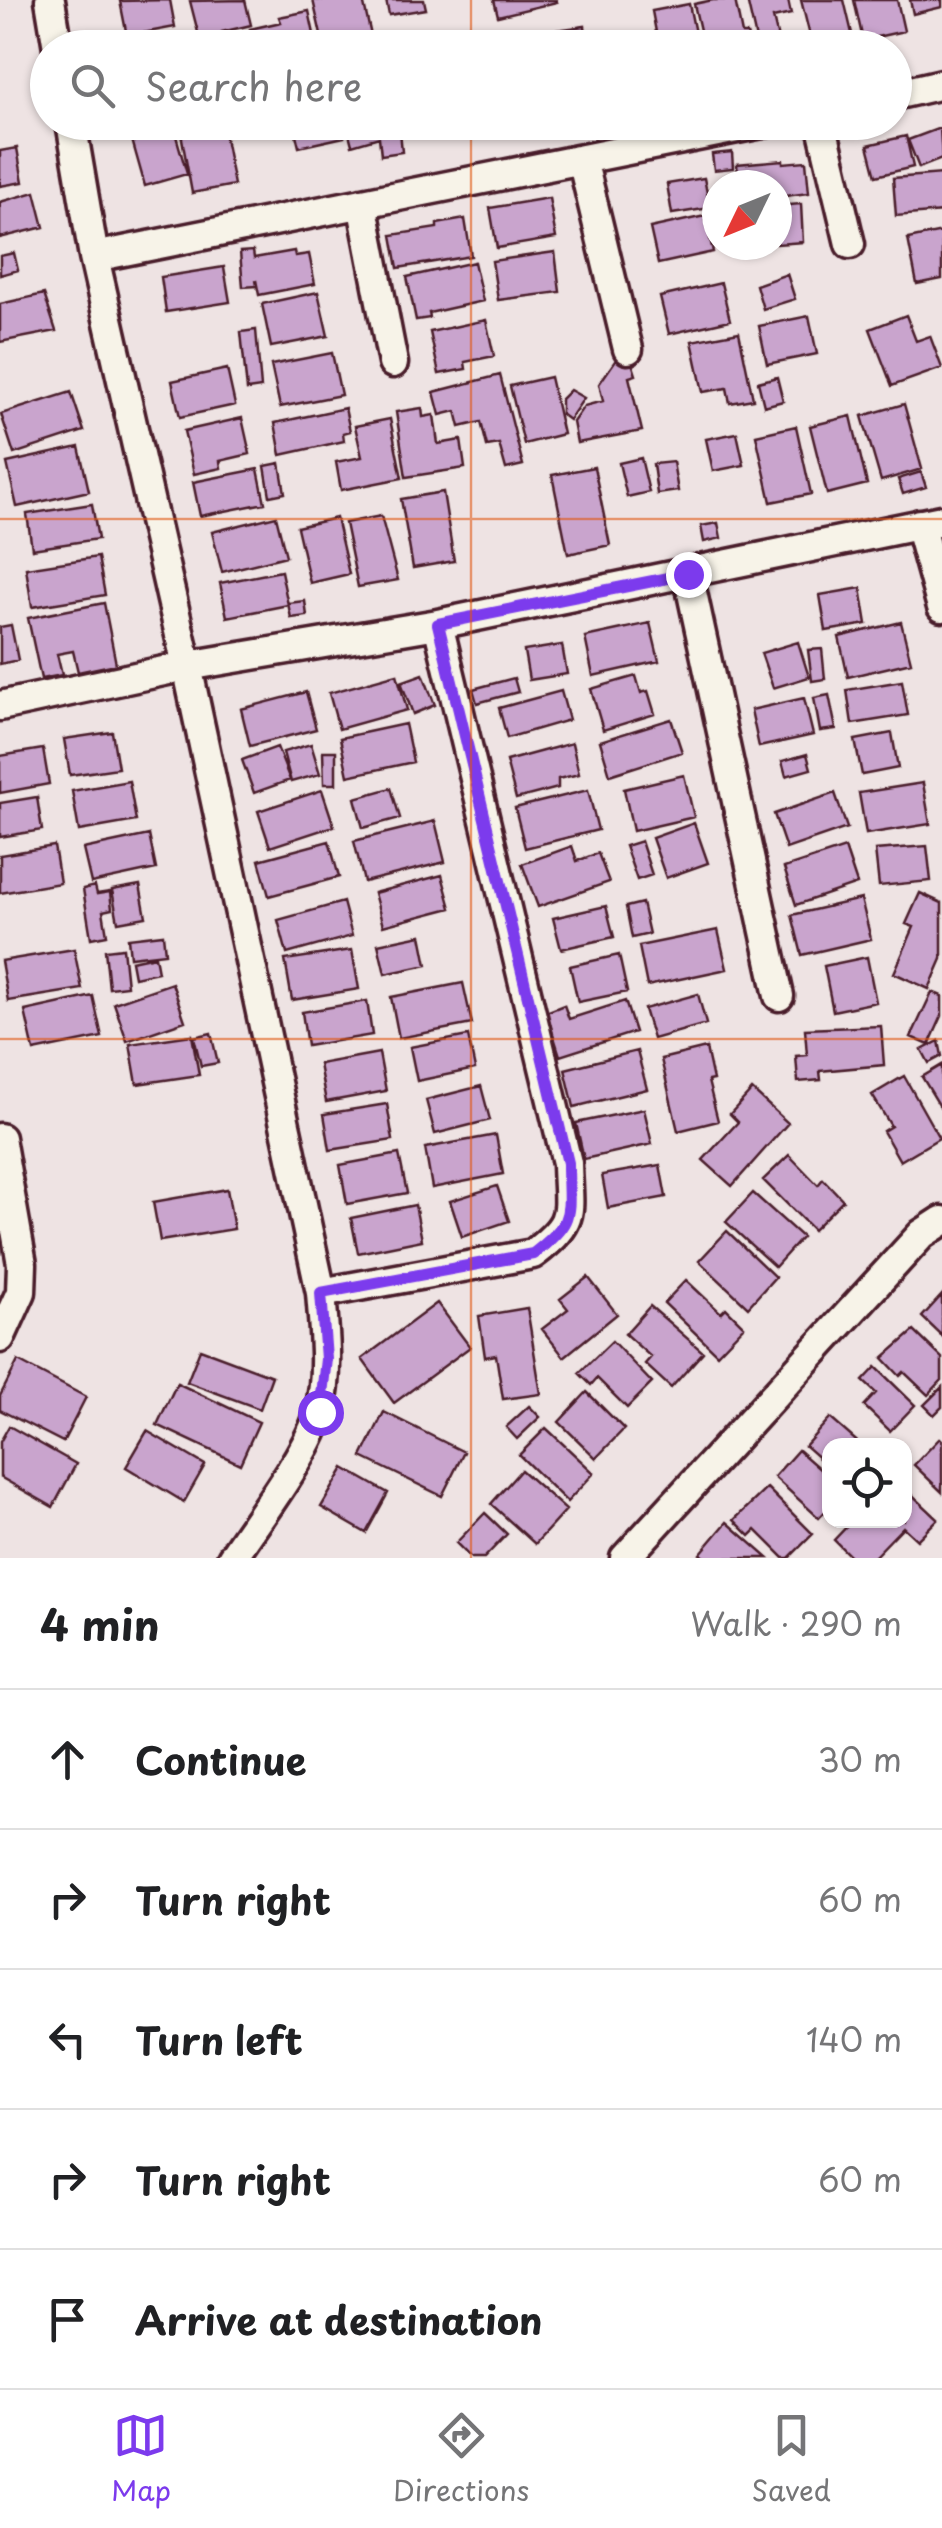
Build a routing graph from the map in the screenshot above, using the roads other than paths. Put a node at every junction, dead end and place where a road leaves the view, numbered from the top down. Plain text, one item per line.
1 (50, 0) edge
2 (55, 30) edge
3 (942, 84) edge
4 (912, 91) edge
5 (74, 140) edge
6 (679, 140) edge
7 (825, 140) edge
8 (582, 160) junction
9 (362, 203) junction
10 (850, 244) dead end
11 (94, 257) junction
12 (628, 349) dead end
13 (393, 363) dead end
14 (930, 522) edge
15 (688, 574) junction
16 (942, 607) edge
17 (438, 624) junction
18 (187, 666) junction
19 (0, 706) edge
20 (779, 996) dead end
21 (0, 1138) edge
22 (942, 1222) edge
23 (321, 1293) junction
24 (0, 1338) edge
25 (232, 1558) edge
26 (626, 1558) edge

1 - 2 street
3 - 4 street
5 - 11 street
6 - 8 street
7 - 10 street
8 - 9 street
8 - 12 street
9 - 11 street
9 - 13 street
11 - 18 street
14 - 15 street
14 - 16 street
15 - 17 street
15 - 20 street
17 - 18 street
17 - 23 street
18 - 19 street
18 - 23 street
21 - 24 street
22 - 26 street
23 - 25 street

